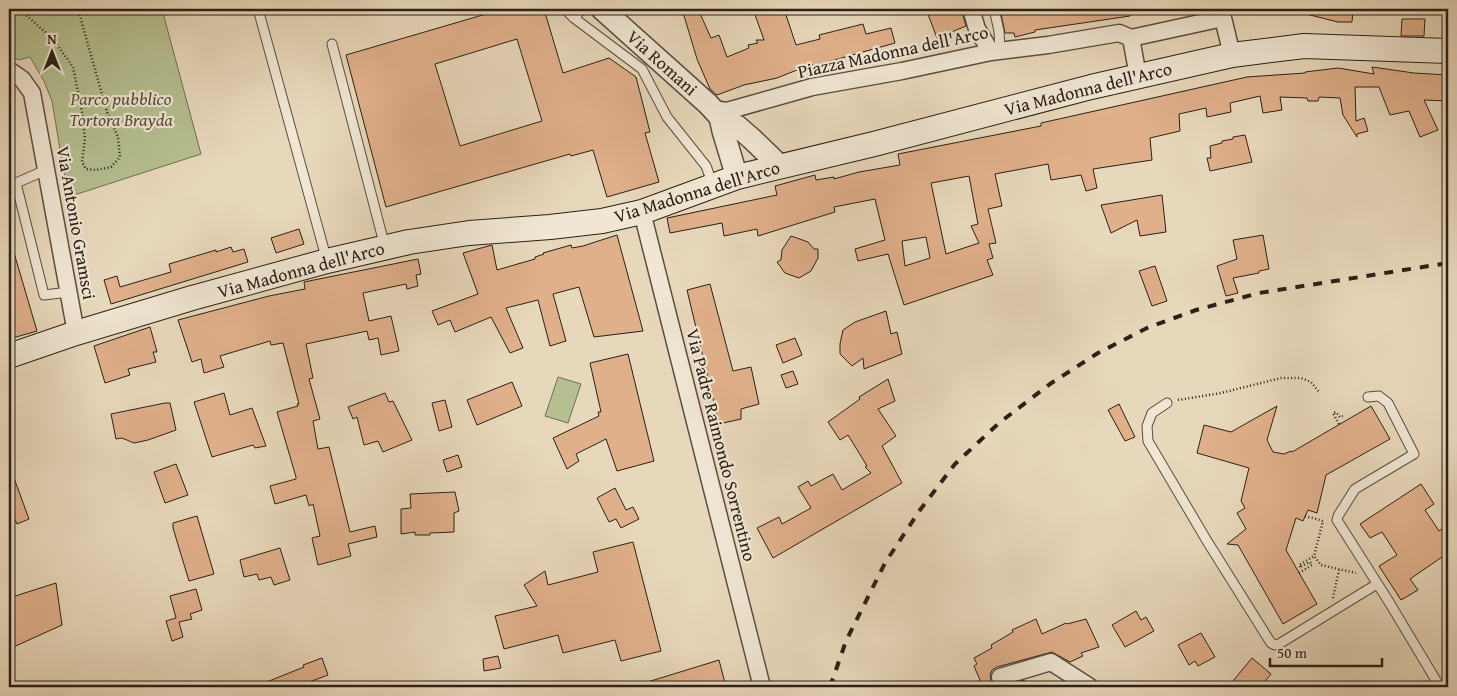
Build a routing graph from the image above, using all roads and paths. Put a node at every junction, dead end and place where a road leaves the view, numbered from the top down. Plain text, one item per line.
1 (24, 9) edge
2 (78, 9) edge
3 (258, 9) edge
4 (565, 9) edge
5 (582, 9) edge
6 (602, 9) edge
7 (972, 9) edge
8 (994, 9) edge
9 (574, 18) junction
10 (1131, 38) junction
11 (332, 44) dead end
12 (995, 51) junction
13 (1448, 51) edge
14 (1232, 55) junction
15 (9, 70) edge
16 (1138, 76) junction
17 (716, 113) junction
18 (780, 166) junction
19 (46, 170) junction
20 (737, 177) junction
21 (713, 186) junction
22 (642, 212) junction
23 (385, 248) junction
24 (327, 261) junction
25 (69, 292) junction
26 (76, 333) junction
27 (9, 356) edge
28 (1318, 392) dead end
29 (1368, 397) dead end
30 (1167, 403) joint
31 (1343, 416) dead end
32 (1339, 424) dead end
33 (1305, 516) dead end
34 (1314, 556) junction
35 (1339, 570) junction
36 (1299, 574) dead end
37 (1375, 581) junction
38 (1329, 614) junction
39 (1000, 677) dead end
40 (762, 687) edge
41 (1090, 687) edge
42 (1440, 687) edge

1 - 2 path
3 - 24 lane
4 - 9 lane
5 - 9 lane
6 - 17 street, Via Romani
7 - 12 street
8 - 12 lane
9 - 21 lane
10 - 12 street, Piazza Madonna dell'Arco
10 - 14 street, Piazza Madonna dell'Arco
10 - 16 street
11 - 23 lane
12 - 17 street, Piazza Madonna dell'Arco
13 - 14 main road, Via Madonna dell'Arco
14 - 16 main road, Via Madonna dell'Arco
15 - 19 street, Via Antonio Gramsci
16 - 18 main road, Via Madonna dell'Arco
17 - 18 street, Via Romani
17 - 20 street
18 - 20 main road, Via Madonna dell'Arco
19 - 25 street, Via Antonio Gramsci
19 - 25 lane
20 - 21 main road, Via Madonna dell'Arco
21 - 22 main road, Via Madonna dell'Arco
22 - 23 main road, Via Madonna dell'Arco
22 - 40 street, Via Padre Raimondo Sorrentino
23 - 24 main road, Via Madonna dell'Arco
24 - 26 main road, Via Madonna dell'Arco
25 - 26 street, Via Antonio Gramsci
26 - 27 main road, Via Madonna dell'Arco
28 - 30 path
29 - 37 lane
30 - 38 lane
31 - 32 path
33 - 34 path
34 - 35 path
34 - 36 path
35 - 37 path
35 - 38 path
37 - 38 lane
37 - 42 lane
39 - 41 street

